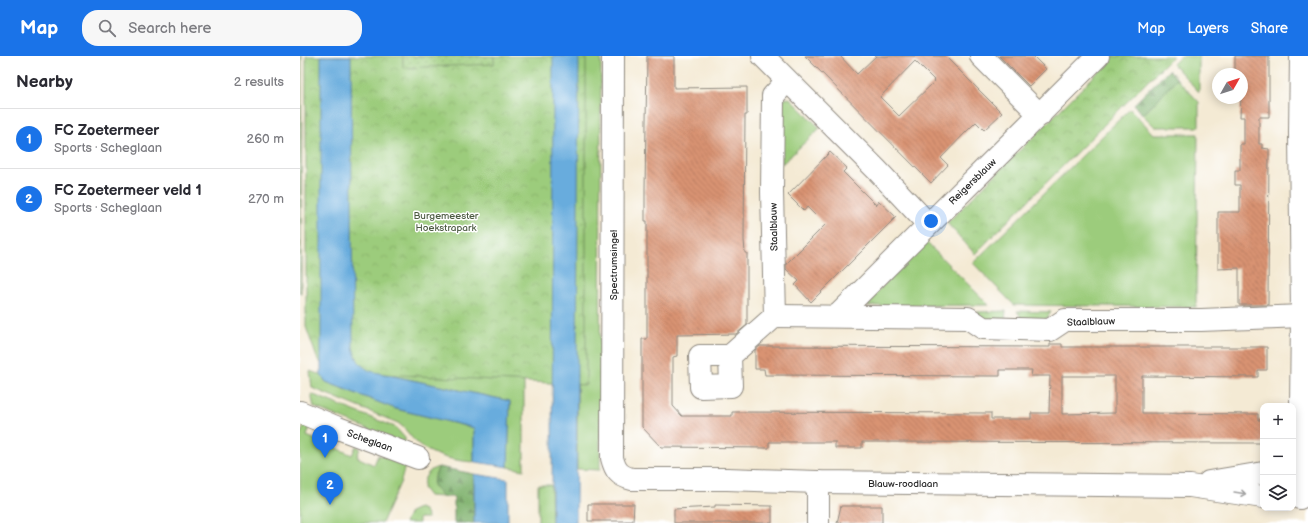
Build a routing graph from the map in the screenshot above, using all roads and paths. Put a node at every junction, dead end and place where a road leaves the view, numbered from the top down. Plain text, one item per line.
1 (613, 56) edge
2 (763, 56) edge
3 (981, 56) edge
4 (1098, 56) edge
5 (1300, 56) edge
6 (787, 81) junction
7 (1040, 115) junction
8 (928, 224) junction
9 (774, 316) junction
10 (837, 316) junction
11 (1302, 316) junction
12 (730, 356) dead end
13 (300, 412) edge
14 (418, 458) dead end
15 (1300, 472) edge
16 (618, 473) joint
17 (1260, 474) edge
18 (818, 482) junction
19 (1190, 486) junction
20 (1260, 497) edge
21 (1300, 498) edge
22 (818, 523) edge

1 - 16 street, Spectrumsingel
2 - 6 street
3 - 7 street
4 - 7 street, Reigersblauw
5 - 11 street
6 - 8 street
6 - 9 street, Staalblauw
7 - 8 street, Reigersblauw
8 - 10 street
9 - 10 street, Staalblauw
9 - 12 street
10 - 11 street, Staalblauw
11 - 15 street
13 - 14 street, Scheglaan
15 - 21 street
16 - 18 street, Blauw-roodlaan
17 - 19 street, Blauw-roodlaan
18 - 19 street, Blauw-roodlaan
18 - 22 street
19 -> 20 street, Blauw-roodlaan

